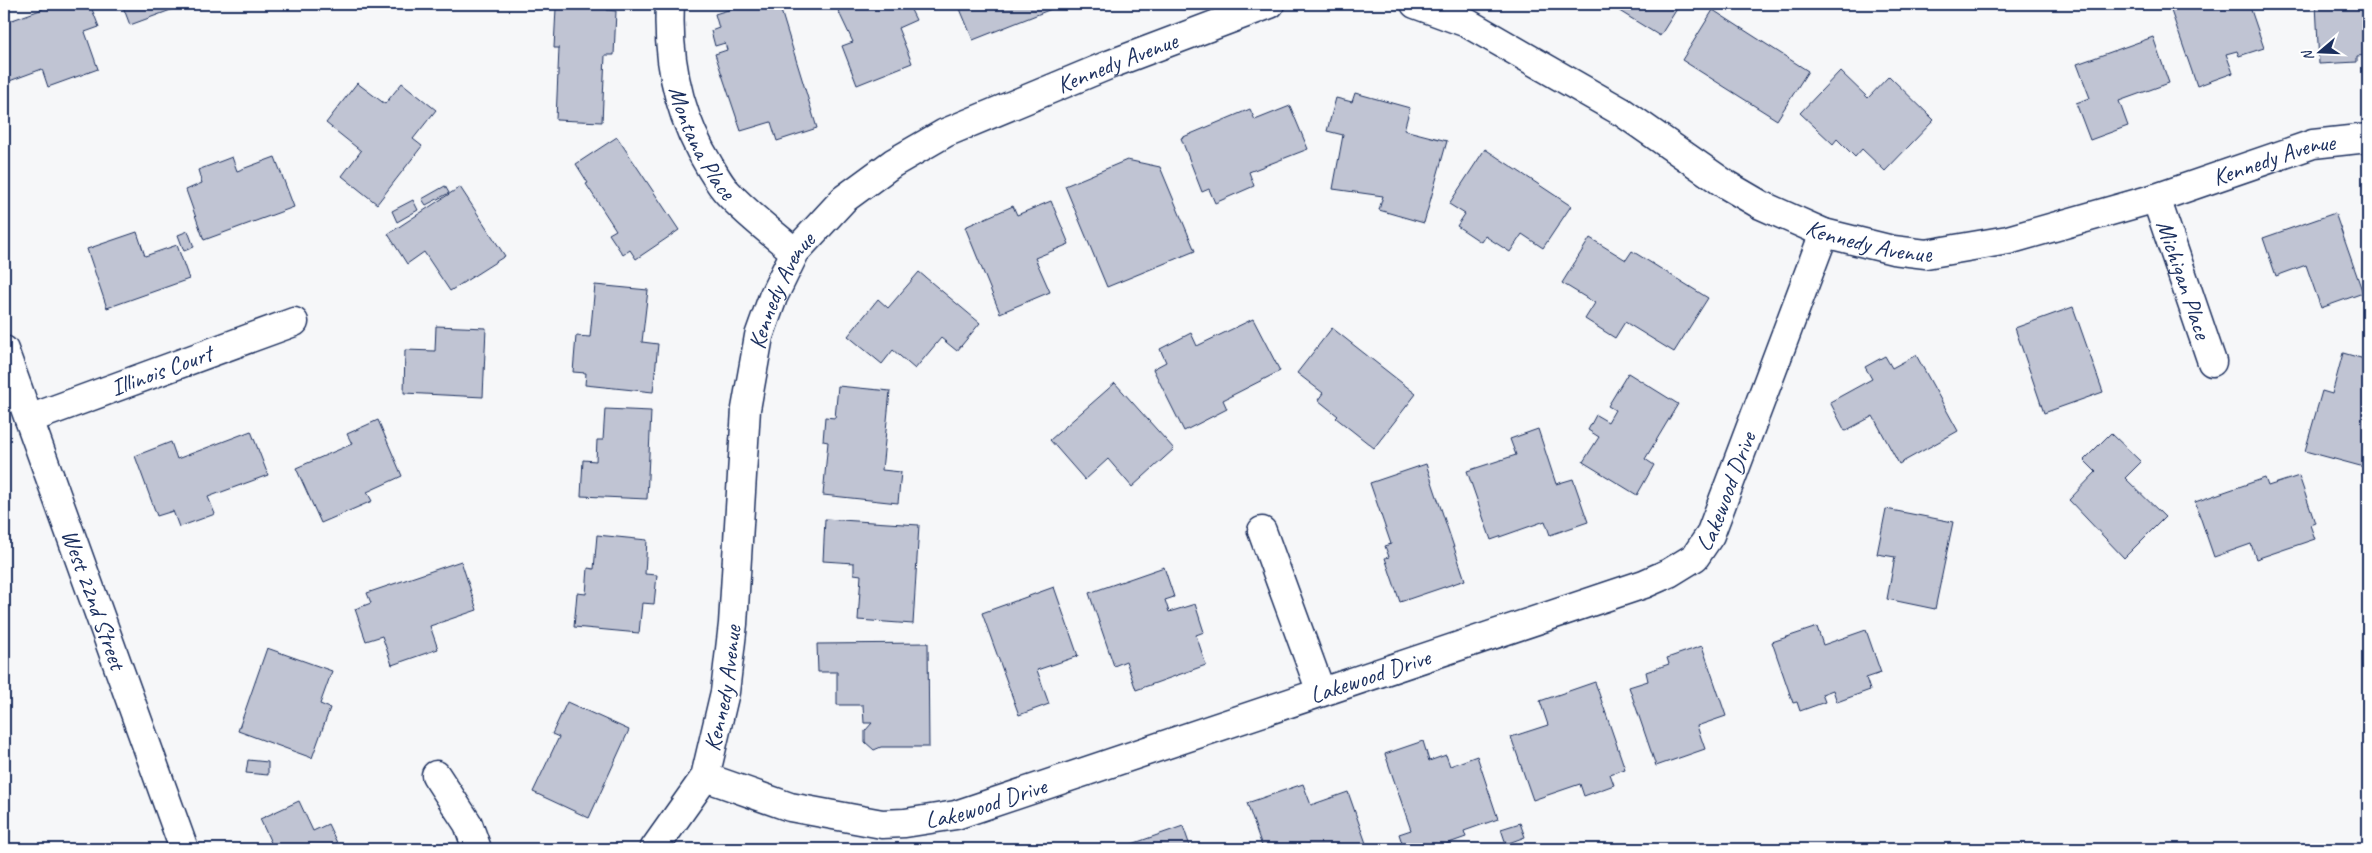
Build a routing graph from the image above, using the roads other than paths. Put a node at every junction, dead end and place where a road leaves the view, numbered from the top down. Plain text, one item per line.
1 (670, 4) edge
2 (1270, 4) edge
3 (1415, 4) edge
4 (2368, 138) edge
5 (2156, 198) junction
6 (1824, 233) junction
7 (795, 252) junction
8 (294, 322) dead end
9 (4, 350) edge
10 (2212, 362) dead end
11 (29, 418) junction
12 (1262, 532) dead end
13 (1321, 692) junction
14 (436, 776) dead end
15 (705, 777) junction
16 (184, 849) edge
17 (477, 849) edge
18 (654, 849) edge

1 - 7 street, Montana Place
2 - 7 street, Kennedy Avenue
3 - 6 street, Kennedy Avenue
4 - 5 street, Kennedy Avenue
5 - 6 street, Kennedy Avenue
5 - 10 street, Michigan Place
6 - 13 street, Lakewood Drive
7 - 15 street, Kennedy Avenue
8 - 11 street, Illinois Court
9 - 11 street, West 22nd Street
11 - 16 street, West 22nd Street
12 - 13 street
13 - 15 street, Lakewood Drive
14 - 17 street
15 - 18 street, Kennedy Avenue

